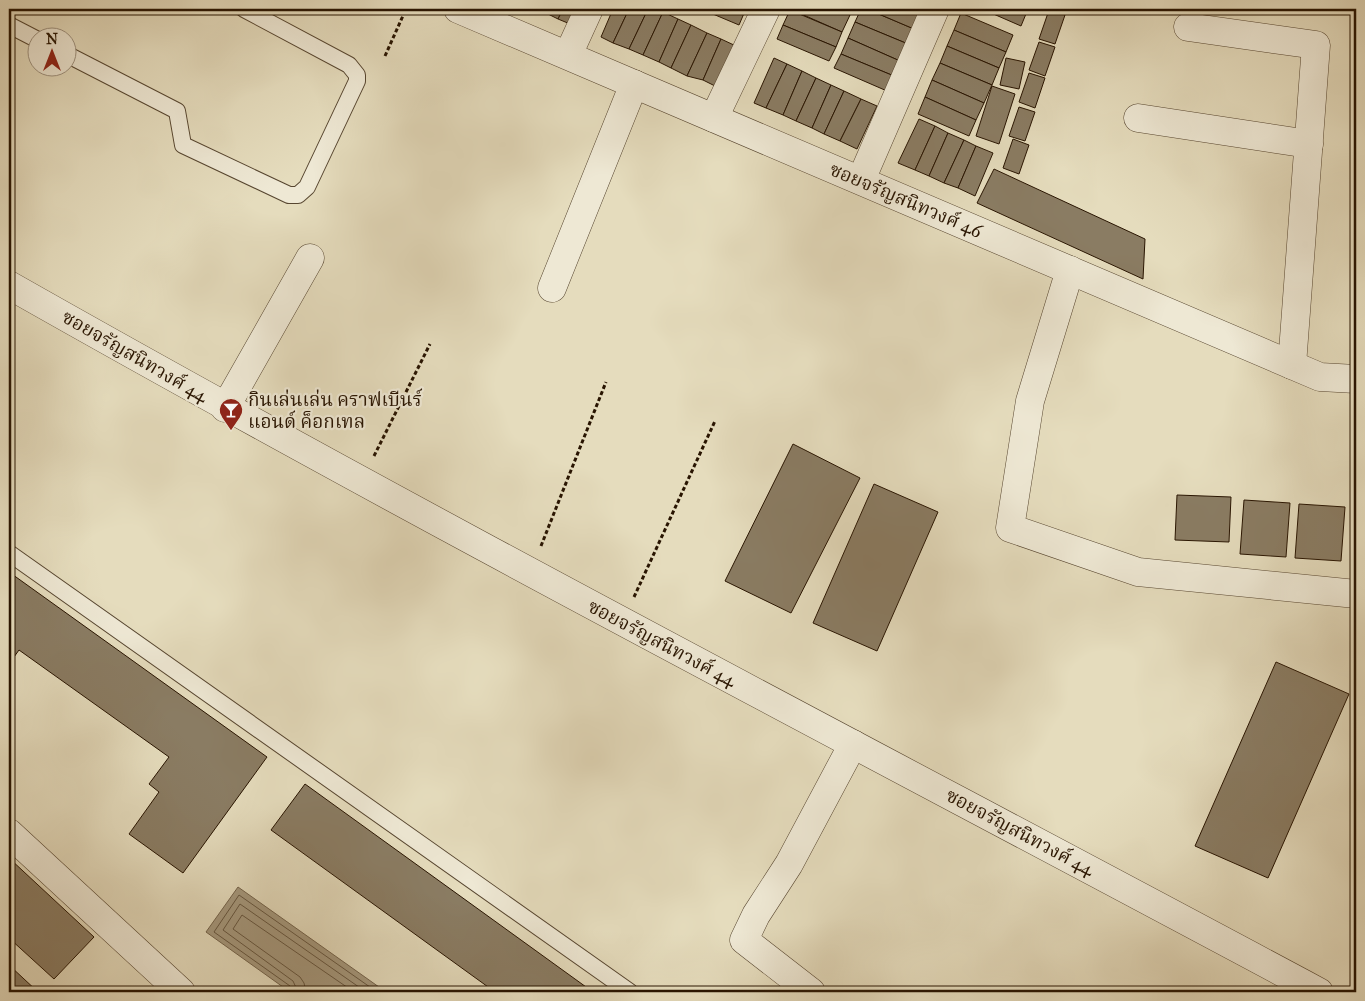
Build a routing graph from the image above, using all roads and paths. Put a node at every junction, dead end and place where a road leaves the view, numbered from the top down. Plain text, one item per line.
1 (244, 9) edge
2 (406, 9) edge
3 (458, 9) edge
4 (589, 9) edge
5 (766, 9) edge
6 (934, 9) edge
7 (9, 25) edge
8 (1188, 27) dead end
9 (28, 35) edge
10 (568, 55) junction
11 (386, 56) dead end
12 (78, 60) edge
13 (634, 84) junction
14 (714, 118) junction
15 (1138, 118) dead end
16 (1309, 144) junction
17 (861, 180) junction
18 (310, 258) dead end
19 (1070, 270) junction
20 (9, 285) edge
21 (552, 288) dead end
22 (430, 344) dead end
23 (1292, 365) junction
24 (1356, 379) edge
25 (606, 382) dead end
26 (226, 408) junction
27 (714, 421) dead end
28 (362, 481) junction
29 (9, 553) edge
30 (530, 573) junction
31 (1356, 594) edge
32 (622, 622) junction
33 (853, 744) junction
34 (9, 832) edge
35 (1304, 989) edge
36 (180, 992) edge
37 (630, 992) edge
38 (811, 992) edge

1 - 12 lane
2 - 11 path
3 - 10 street, ซอยจรัญสนิทวงศ์ 46
4 - 10 street
5 - 14 street
6 - 17 street
7 - 9 lane
8 - 16 street
10 - 13 street, ซอยจรัญสนิทวงศ์ 46
13 - 14 street, ซอยจรัญสนิทวงศ์ 46
13 - 21 street
14 - 17 street, ซอยจรัญสนิทวงศ์ 46
15 - 16 street
16 - 23 street
17 - 19 street, ซอยจรัญสนิทวงศ์ 46
18 - 26 street
19 - 23 street, ซอยจรัญสนิทวงศ์ 46
19 - 31 street
20 - 26 street, ซอยจรัญสนิทวงศ์ 44
22 - 28 path
23 - 24 street, ซอยจรัญสนิทวงศ์ 46
25 - 30 path
26 - 28 street, ซอยจรัญสนิทวงศ์ 44
27 - 32 path
28 - 30 street, ซอยจรัญสนิทวงศ์ 44
29 - 37 lane
30 - 32 street, ซอยจรัญสนิทวงศ์ 44
32 - 33 street, ซอยจรัญสนิทวงศ์ 44
33 - 35 street, ซอยจรัญสนิทวงศ์ 44
33 - 38 street
34 - 36 street

